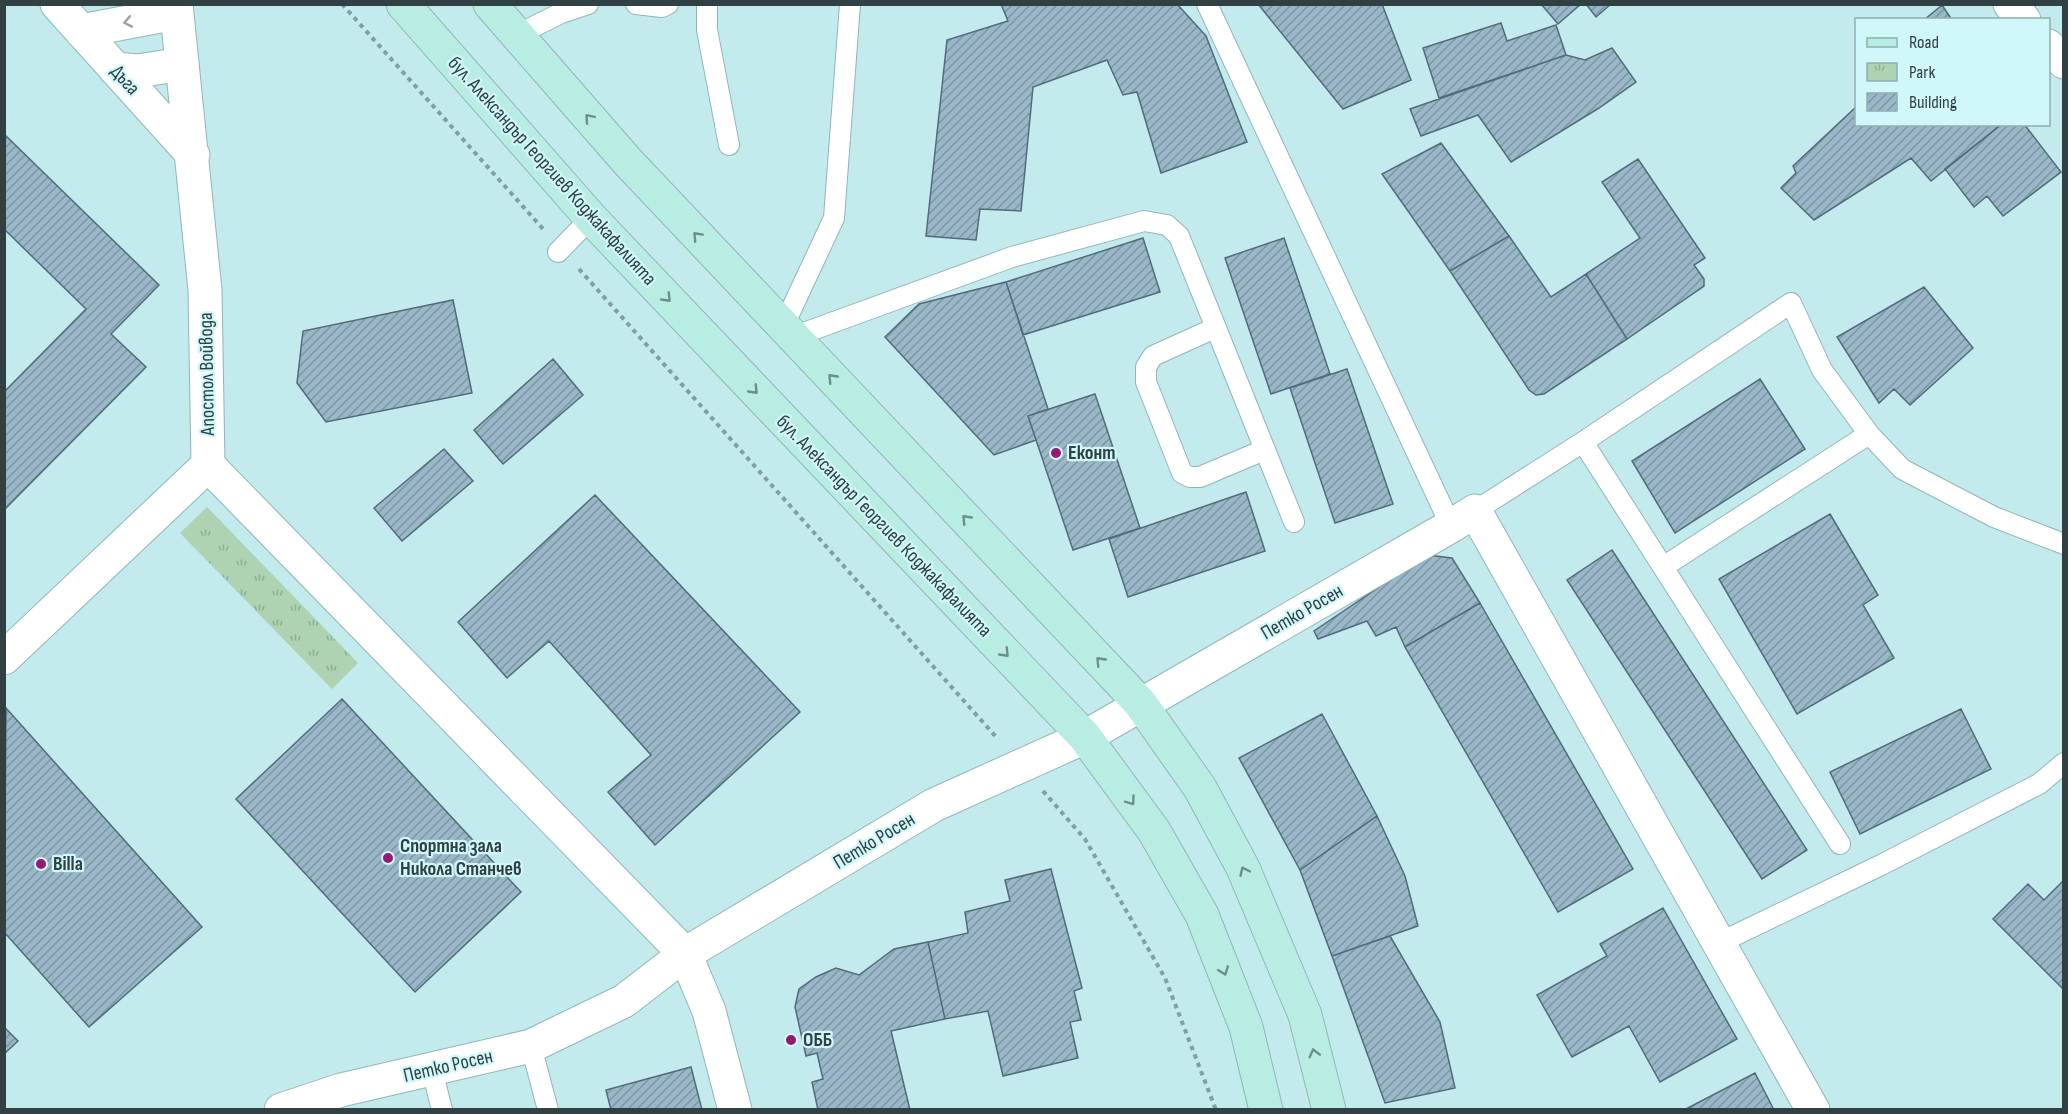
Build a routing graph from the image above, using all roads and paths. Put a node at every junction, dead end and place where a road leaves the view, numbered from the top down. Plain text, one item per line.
1 (57, 4) edge
2 (342, 4) edge
3 (403, 4) edge
4 (490, 4) edge
5 (588, 4) edge
6 (636, 4) edge
7 (668, 4) edge
8 (707, 4) edge
9 (850, 4) edge
10 (1207, 4) edge
11 (2010, 4) edge
12 (176, 9) edge
13 (2022, 18) edge
14 (81, 31) junction
15 (517, 35) junction
16 (2050, 47) edge
17 (2064, 62) edge
18 (182, 64) junction
19 (115, 69) junction
20 (729, 145) dead end
21 (193, 155) junction
22 (591, 218) junction
23 (560, 250) junction
24 (1215, 328) junction
25 (788, 332) junction
26 (1869, 434) junction
27 (1583, 442) junction
28 (1264, 450) junction
29 (208, 465) junction
30 (1463, 519) junction
31 (1294, 522) dead end
32 (2064, 544) edge
33 (1663, 567) junction
34 (4, 658) edge
35 (1140, 704) junction
36 (1085, 737) junction
37 (2064, 763) edge
38 (1021, 766) junction
39 (1840, 844) dead end
40 (1719, 943) junction
41 (685, 954) junction
42 (531, 1046) junction
43 (432, 1070) junction
44 (281, 1110) edge
45 (442, 1110) edge
46 (548, 1110) edge
47 (735, 1110) edge
48 (1216, 1110) edge
49 (1266, 1110) edge
50 (1329, 1110) edge
51 (1813, 1110) edge

1 - 14 street, Дъга
2 - 23 path
3 - 22 main road, бул. Александър Георгиев Коджакафалията
4 - 15 main road
5 - 15 lane
6 - 7 lane
8 - 20 lane
9 - 25 lane
10 - 30 lane
11 - 13 street
12 -> 14 street
12 - 18 street, Апостол Войвода
14 - 19 street, Дъга
25 -> 15 main road
16 - 17 street
18 - 19 street
18 - 21 street, Апостол Войвода
19 - 21 street, Дъга
21 - 29 street, Апостол Войвода
22 - 23 lane
22 -> 36 main road, бул. Александър Георгиев Коджакафалията
23 - 38 path
24 - 25 lane
24 - 28 lane
24 - 28 lane
35 -> 25 main road
26 - 27 lane
26 - 32 lane
26 - 33 lane
27 - 30 lane
27 - 33 lane
28 - 31 lane
29 - 34 street
29 - 41 street
30 - 35 street, Петко Росен
30 - 40 street
33 - 39 lane
35 - 36 street, Петко Росен
50 -> 35 main road
36 - 38 street, Петко Росен
36 -> 49 main road, бул. Александър Георгиев Коджакафалията
37 - 40 lane
38 - 41 street, Петко Росен
38 - 48 path
40 - 51 street
41 - 42 street, Петко Росен
41 - 47 street
42 - 43 street, Петко Росен
42 - 46 lane
43 - 44 street, Петко Росен
43 - 45 lane

